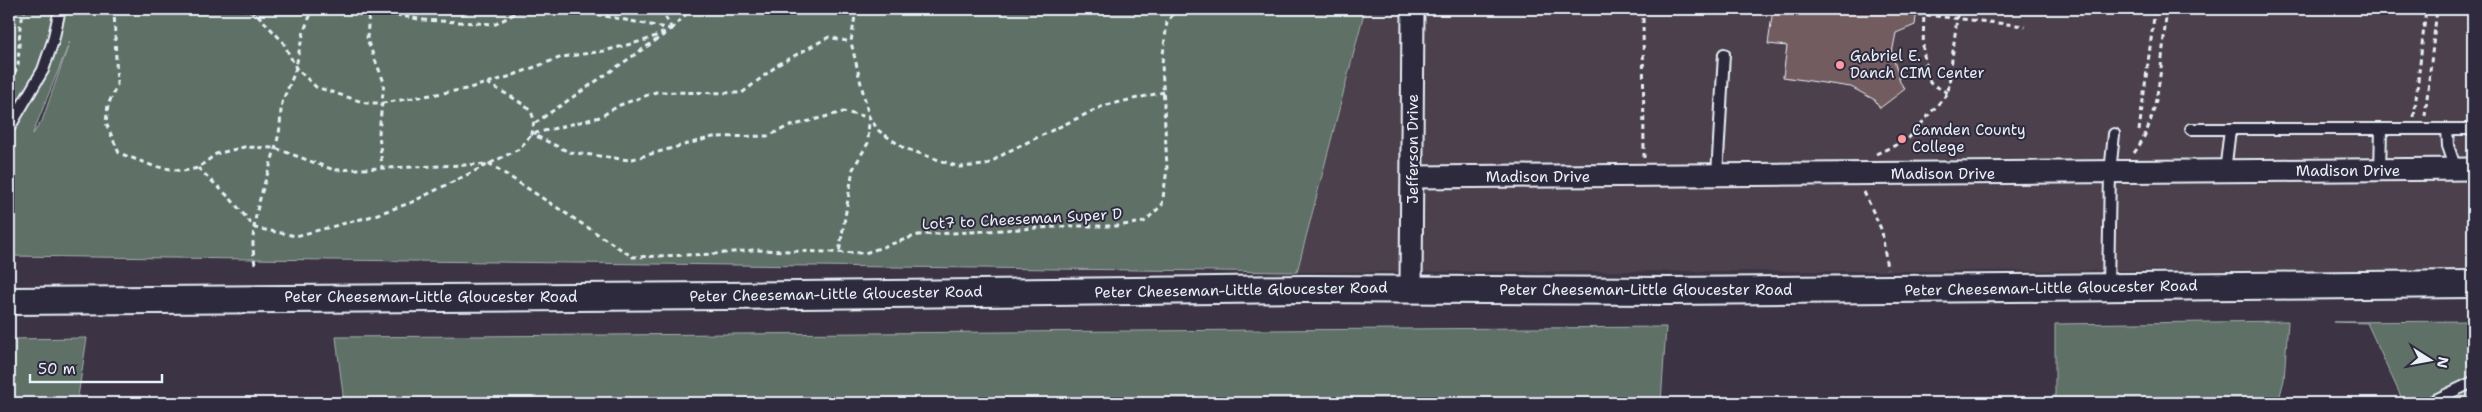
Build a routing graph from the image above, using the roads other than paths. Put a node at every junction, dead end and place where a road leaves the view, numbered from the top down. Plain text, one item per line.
1 (60, 9) edge
2 (1413, 9) edge
3 (1724, 54) dead end
4 (9, 128) edge
5 (2381, 128) junction
6 (2191, 129) dead end
7 (2230, 129) junction
8 (2447, 129) junction
9 (2473, 129) edge
10 (2114, 134) dead end
11 (2464, 169) edge
12 (2380, 171) junction
13 (2110, 172) junction
14 (2225, 172) junction
15 (1717, 175) junction
16 (1413, 177) junction
17 (2473, 284) edge
18 (1411, 288) junction
19 (2108, 288) junction
20 (9, 301) edge
21 (2473, 382) edge
22 (2432, 401) edge

1 - 4 lane
2 - 16 street, Jefferson Drive
3 - 15 lane
5 - 7 lane
5 - 8 lane
5 - 12 lane
6 - 7 lane
7 - 14 lane
8 - 9 lane
8 - 11 lane
10 - 13 lane
11 - 12 street, Madison Drive
12 - 14 street, Madison Drive
13 - 14 street, Madison Drive
13 - 15 street, Madison Drive
13 - 19 lane
15 - 16 street, Madison Drive
16 - 18 street, Jefferson Drive
17 - 19 street, Peter Cheeseman-Little Gloucester Road
18 - 19 street, Peter Cheeseman-Little Gloucester Road
18 - 20 street, Peter Cheeseman-Little Gloucester Road
21 - 22 lane

